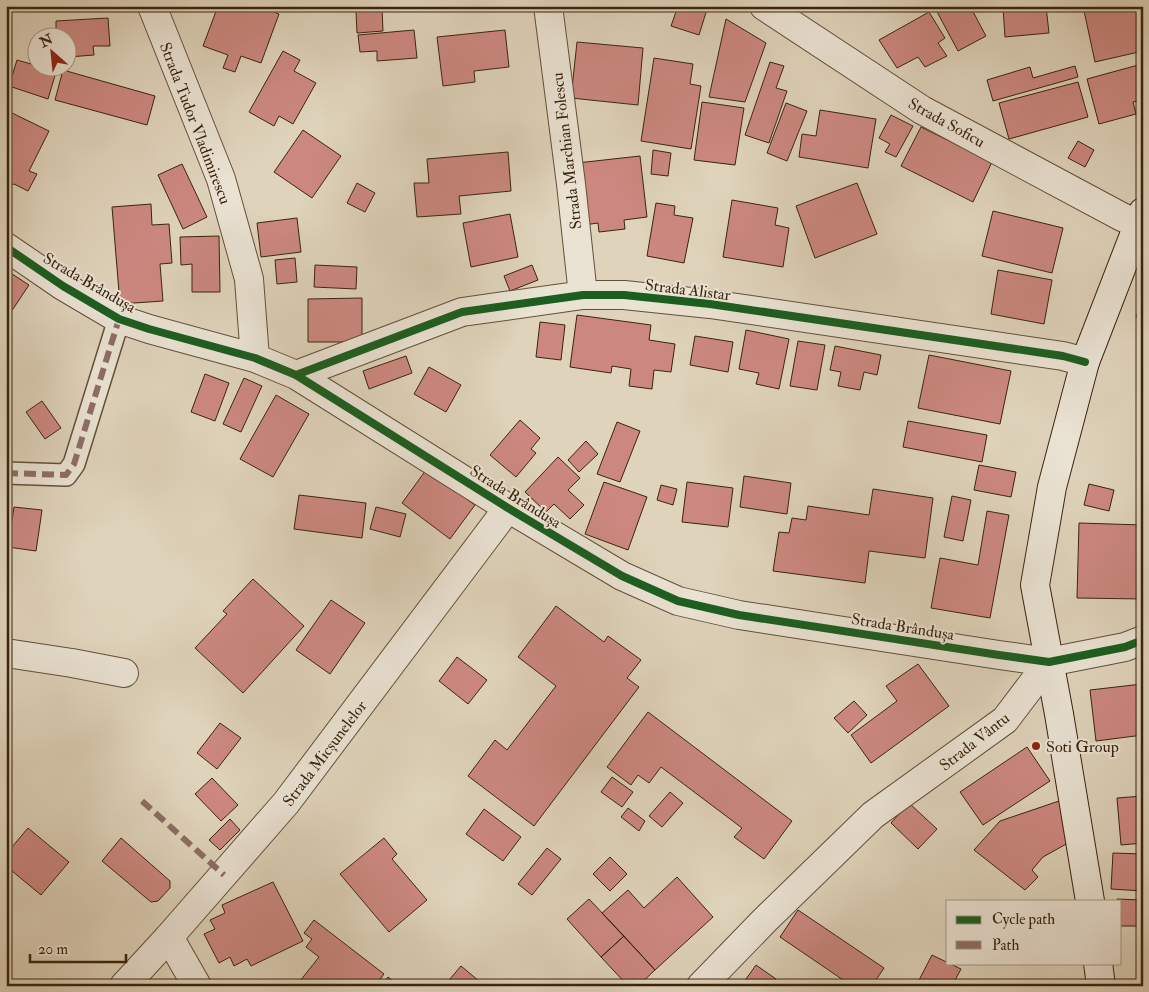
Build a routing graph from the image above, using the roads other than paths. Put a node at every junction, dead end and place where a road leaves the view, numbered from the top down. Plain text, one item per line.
1 (152, 6) edge
2 (548, 6) edge
3 (764, 6) edge
4 (1141, 218) edge
5 (6, 247) edge
6 (582, 295) junction
7 (119, 319) junction
8 (255, 358) junction
9 (1085, 362) junction
10 (296, 375) junction
11 (6, 474) edge
12 (508, 508) junction
13 (1143, 640) edge
14 (6, 653) edge
15 (1049, 662) junction
16 (124, 673) dead end
17 (1090, 900) edge
18 (170, 937) junction
19 (1098, 964) edge
20 (124, 986) edge
21 (197, 986) edge
22 (701, 986) edge
23 (1101, 986) edge

1 - 8 street, Strada Tudor Vladimirescu
2 - 6 street, Strada Marchian Folescu
3 - 4 street, Strada Soficu
4 - 9 street
5 - 7 street, Strada Brândușa
6 - 9 street, Strada Alistar
6 - 10 street, Strada Alistar
7 - 8 street, Strada Brândușa
7 - 11 street
8 - 10 street, Strada Brândușa
9 - 15 street
10 - 12 street, Strada Brândușa
12 - 15 street, Strada Brândușa
12 - 18 street, Strada Micșunelelor
13 - 15 street, Strada Brândușa
14 - 16 street
15 - 17 street
15 - 22 street, Strada Vântu
18 - 20 street, Strada Micșunelelor
18 - 21 street
19 - 23 street

